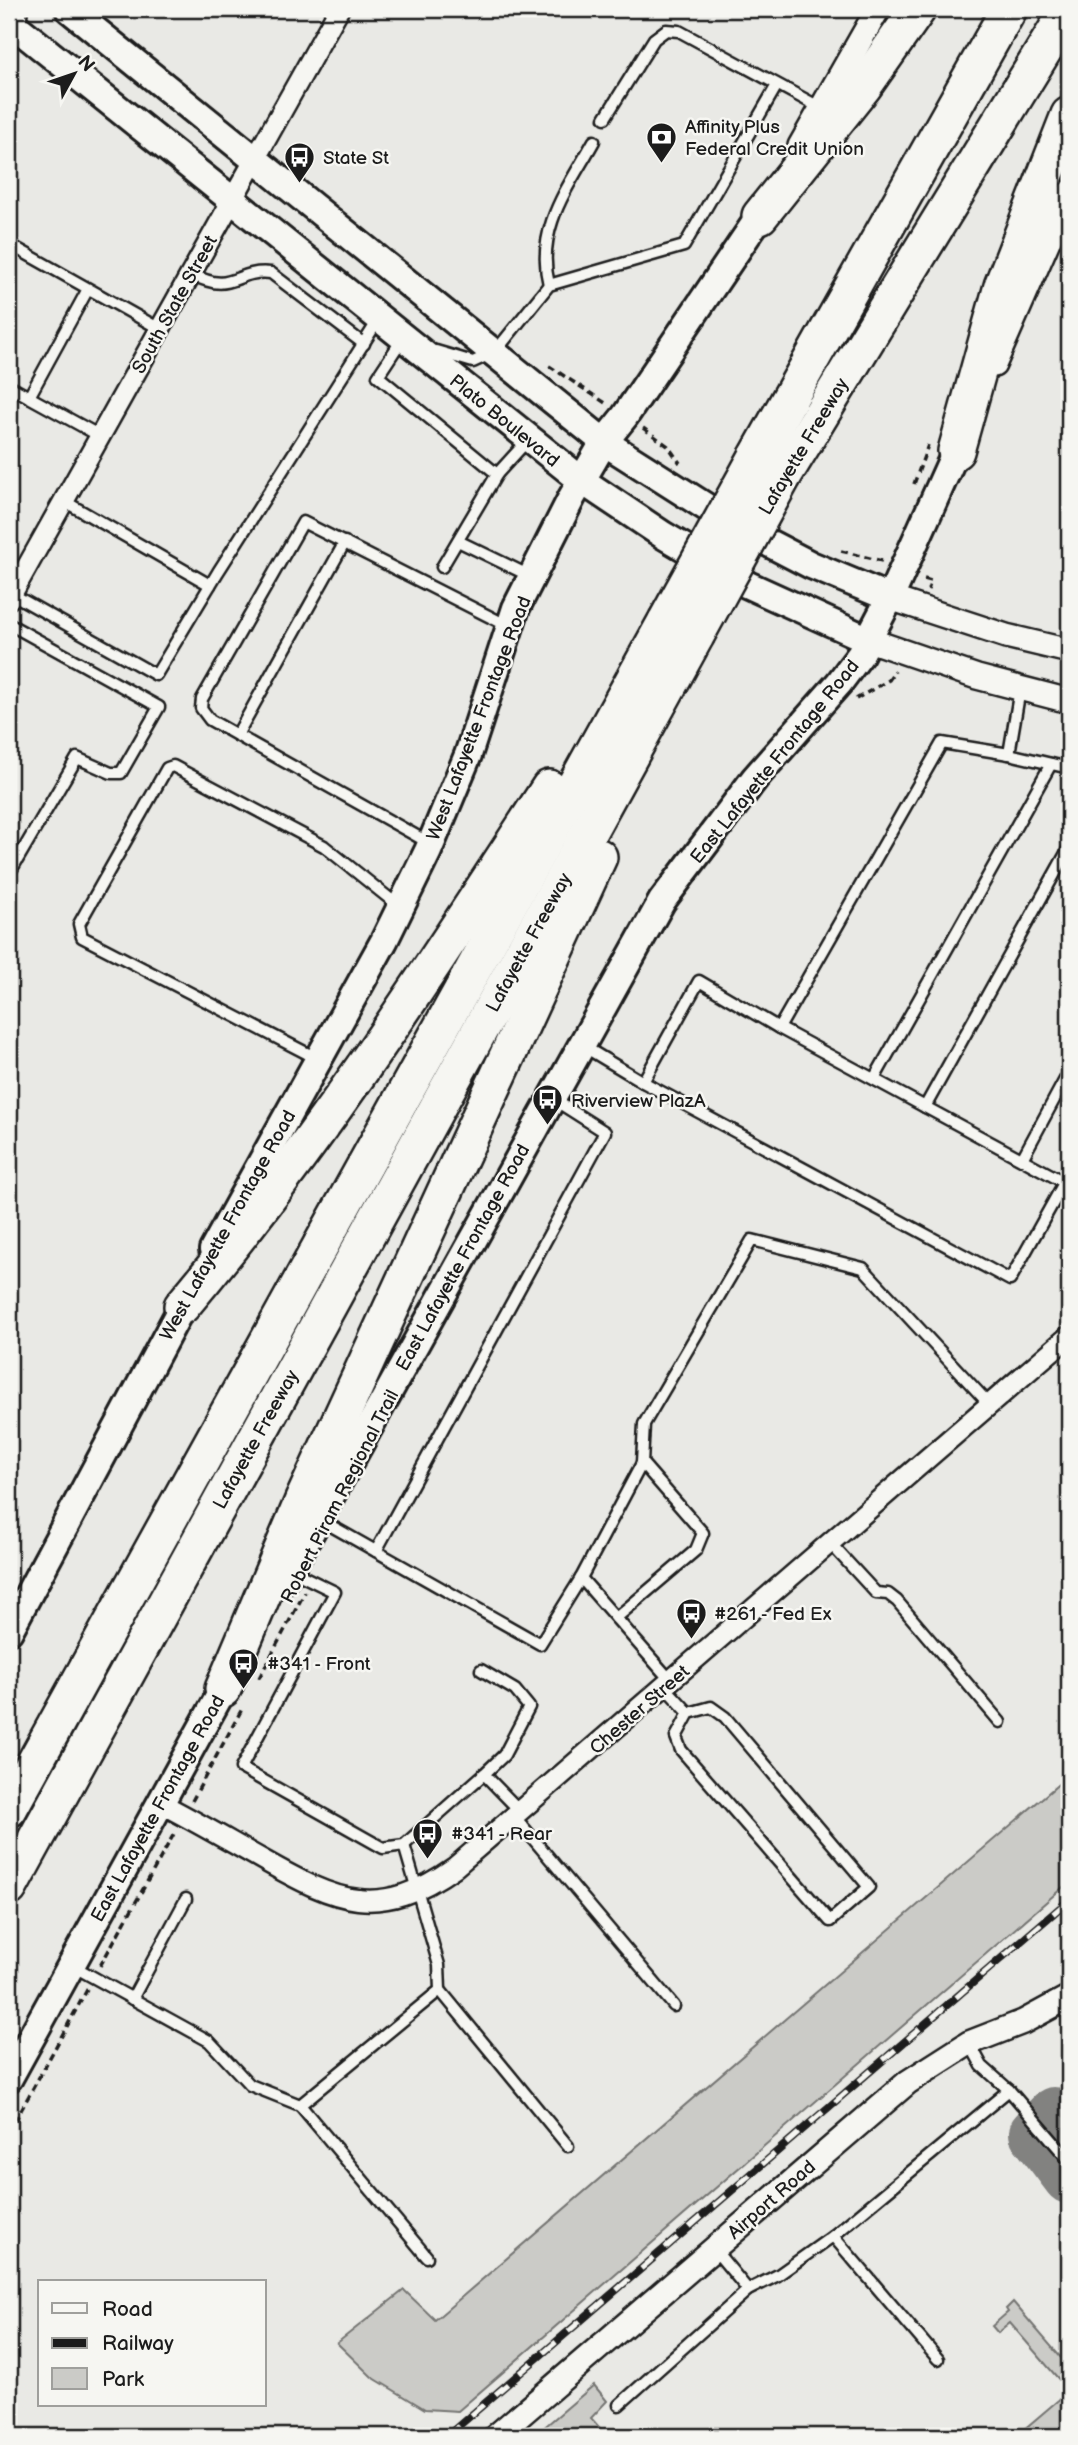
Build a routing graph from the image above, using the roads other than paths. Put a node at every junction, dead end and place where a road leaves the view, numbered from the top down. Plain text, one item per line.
1 (69, 9) edge
2 (340, 9) edge
3 (878, 9) edge
4 (918, 9) edge
5 (1009, 9) edge
6 (1069, 9) edge
7 (14, 26) edge
8 (778, 85) junction
9 (821, 108) junction
10 (1069, 115) edge
11 (605, 118) dead end
12 (594, 141) dead end
13 (255, 158) junction
14 (1069, 193) edge
15 (232, 201) junction
16 (760, 216) junction
17 (9, 244) edge
18 (191, 274) junction
19 (550, 285) junction
20 (88, 289) junction
21 (380, 319) junction
22 (160, 330) junction
23 (403, 338) junction
24 (364, 344) junction
25 (495, 352) junction
26 (9, 386) edge
27 (29, 397) junction
28 (100, 436) junction
29 (529, 439) junction
30 (604, 442) junction
31 (956, 451) junction
32 (770, 466) junction
33 (497, 474) junction
34 (581, 480) junction
35 (64, 500) junction
36 (458, 541) junction
37 (345, 542) junction
38 (442, 567) dead end
39 (532, 577) junction
40 (210, 585) junction
41 (10, 597) edge
42 (890, 598) junction
43 (9, 624) edge
44 (510, 628) junction
45 (676, 638) junction
46 (869, 640) junction
47 (1069, 651) edge
48 (1020, 689) junction
49 (1069, 701) edge
50 (237, 735) junction
51 (1009, 754) junction
52 (1051, 764) junction
53 (1069, 768) edge
54 (431, 844) junction
55 (1069, 848) edge
56 (9, 874) edge
57 (400, 907) junction
58 (779, 1028) junction
59 (580, 1044) junction
60 (318, 1059) junction
61 (1069, 1072) edge
62 (874, 1079) junction
63 (643, 1082) junction
64 (551, 1097) junction
65 (925, 1107) junction
66 (1022, 1159) junction
67 (1067, 1178) edge
68 (182, 1306) junction
69 (1069, 1336) edge
70 (990, 1405) junction
71 (642, 1463) junction
72 (309, 1513) junction
73 (830, 1543) junction
74 (376, 1551) junction
75 (301, 1576) junction
76 (581, 1578) junction
77 (616, 1618) junction
78 (10, 1627) edge
79 (481, 1670) dead end
80 (668, 1684) junction
81 (241, 1694) junction
82 (689, 1713) junction
83 (1000, 1722) dead end
84 (484, 1774) junction
85 (160, 1803) junction
86 (9, 1809) edge
87 (517, 1813) junction
88 (404, 1845) junction
89 (9, 1888) edge
90 (417, 1890) junction
91 (186, 1899) dead end
92 (71, 1965) junction
93 (440, 1990) junction
94 (1069, 1997) edge
95 (132, 1999) junction
96 (674, 2006) dead end
97 (969, 2043) junction
98 (9, 2078) edge
99 (1009, 2090) junction
100 (300, 2105) junction
101 (568, 2146) dead end
102 (1069, 2160) edge
103 (833, 2236) junction
104 (714, 2249) junction
105 (427, 2257) dead end
106 (748, 2290) junction
107 (938, 2359) dead end
108 (619, 2405) dead end
109 (496, 2436) edge

1 - 13 main road
2 - 13 street, South State Street
3 - 9 street, West Lafayette Frontage Road
4 - 16 highway
5 - 32 highway, Lafayette Freeway
6 - 32 highway, Lafayette Freeway
7 - 15 main road, Plato Boulevard
8 - 9 lane
8 - 11 lane
8 - 19 lane
9 - 16 street, West Lafayette Frontage Road
10 - 31 highway
12 - 19 lane
13 - 15 street, South State Street
13 - 25 main road
14 - 31 street, East Lafayette Frontage Road
15 - 18 street, South State Street
15 - 21 main road, Plato Boulevard
16 - 30 main road, West Lafayette Frontage Road
17 - 20 lane
18 - 22 street, South State Street
18 - 24 lane
19 - 25 lane
20 - 22 lane
20 - 27 lane
21 - 23 main road, Plato Boulevard
21 - 24 lane
22 - 28 street, South State Street
23 - 25 lane
23 - 29 main road, Plato Boulevard
23 - 33 lane
24 - 40 lane
25 - 30 main road
26 - 27 lane
27 - 28 lane
28 - 35 street, South State Street
29 - 33 lane
29 - 34 main road, Plato Boulevard
30 - 34 main road, West Lafayette Frontage Road
30 - 42 main road
31 - 42 main road, East Lafayette Frontage Road
32 - 45 highway, Lafayette Freeway, bridge
33 - 36 lane
34 - 39 main road, West Lafayette Frontage Road
34 - 46 main road, Plato Boulevard
35 - 40 lane
35 - 41 street, South State Street
36 - 38 lane
36 - 39 lane
37 - 44 lane
37 - 50 lane
37 - 50 lane
39 - 44 main road, West Lafayette Frontage Road
40 - 41 lane
42 - 46 main road, East Lafayette Frontage Road
42 - 47 street
43 - 56 lane
44 - 54 main road, West Lafayette Frontage Road
45 - 68 highway
45 - 72 highway
45 - 86 highway, Lafayette Freeway
45 - 89 highway, Lafayette Freeway
46 - 48 street, Plato Boulevard
46 - 59 main road, East Lafayette Frontage Road
48 - 49 street, Plato Boulevard
48 - 51 lane
50 - 54 lane
51 - 52 lane
51 - 58 lane
52 - 53 lane
52 - 62 lane
54 - 57 main road, West Lafayette Frontage Road
55 - 65 lane
57 - 60 main road, West Lafayette Frontage Road
57 - 60 lane
58 - 62 lane
58 - 63 lane
59 - 63 lane
59 - 64 main road, East Lafayette Frontage Road
60 - 68 main road, West Lafayette Frontage Road
61 - 66 lane
62 - 65 lane
63 - 67 lane
64 - 72 main road, East Lafayette Frontage Road
64 - 74 lane
65 - 66 lane
66 - 67 lane
68 - 78 main road, West Lafayette Frontage Road
69 - 70 street, Chester Street
70 - 71 lane
70 - 73 street, Chester Street
71 - 76 lane
71 - 77 lane
72 - 74 lane
72 - 75 main road, East Lafayette Frontage Road
72 - 81 highway
73 - 80 street, Chester Street
73 - 83 lane
74 - 76 lane
75 - 81 main road, East Lafayette Frontage Road
75 - 88 lane
76 - 77 lane
77 - 80 lane
79 - 84 lane
80 - 82 lane
80 - 87 street, Chester Street
81 - 85 main road, East Lafayette Frontage Road
82 - 82 lane
84 - 87 lane
84 - 88 lane
85 - 90 street, Chester Street
85 - 92 main road, East Lafayette Frontage Road
87 - 90 street, Chester Street
87 - 96 lane
88 - 90 lane
90 - 93 lane
91 - 95 lane
92 - 95 lane
92 - 98 main road, East Lafayette Frontage Road
93 - 100 lane
93 - 101 lane
94 - 97 street, Airport Road
95 - 100 lane
97 - 99 lane
97 - 104 street, Airport Road
99 - 102 lane
99 - 103 lane
100 - 105 lane
103 - 106 lane
103 - 107 lane
104 - 106 lane
104 - 109 street, Airport Road
106 - 108 lane

